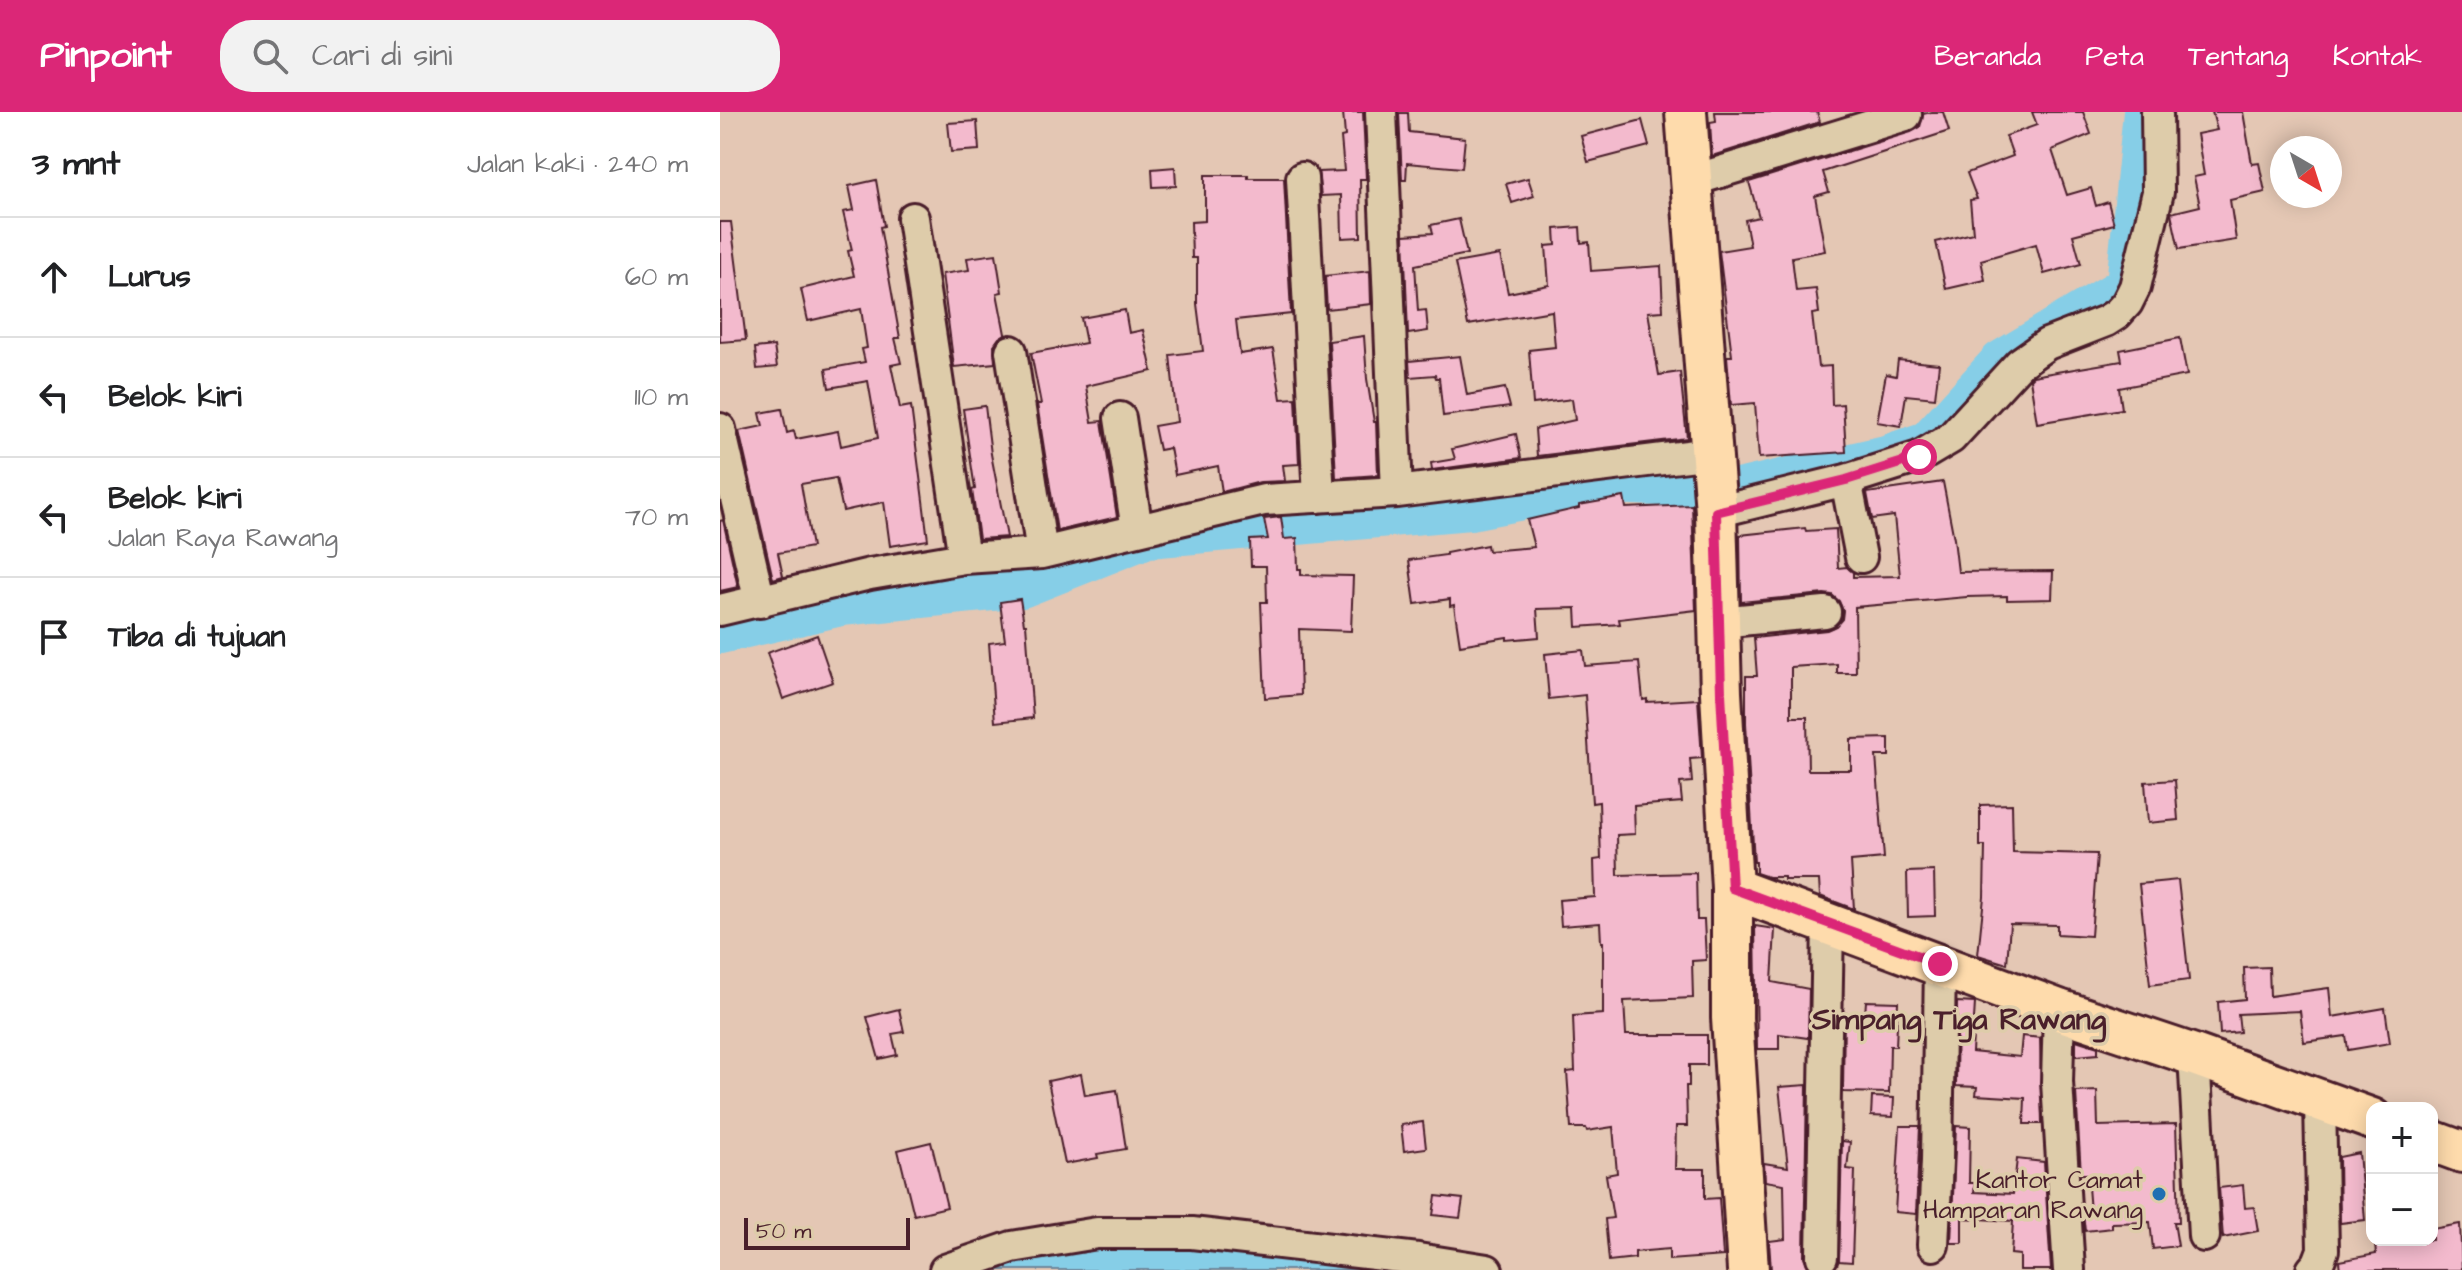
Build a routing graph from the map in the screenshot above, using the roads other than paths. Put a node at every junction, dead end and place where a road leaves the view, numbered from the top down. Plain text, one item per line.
1 (1381, 112) edge
2 (1686, 112) edge
3 (2157, 112) edge
4 (1906, 115) dead end
5 (1302, 178) dead end
6 (1691, 181) junction
7 (913, 218) dead end
8 (1011, 351) dead end
9 (1120, 418) dead end
10 (720, 429) edge
11 (1846, 480) junction
12 (1714, 483) junction
13 (1397, 492) junction
14 (1319, 497) junction
15 (1137, 530) junction
16 (1042, 553) junction
17 (1861, 557) dead end
18 (964, 558) junction
19 (760, 602) junction
20 (720, 610) edge
21 (1825, 612) dead end
22 (1719, 622) junction
23 (1732, 888) junction
24 (1828, 922) junction
25 (1940, 964) junction
26 (2059, 1010) junction
27 (2194, 1055) junction
28 (2320, 1101) junction
29 (2366, 1117) edge
30 (2438, 1143) edge
31 (2462, 1152) edge
32 (2204, 1236) dead end
33 (1933, 1245) dead end
34 (1822, 1257) dead end
35 (945, 1270) edge
36 (1487, 1270) edge
37 (1748, 1270) edge
38 (2069, 1270) edge
39 (2312, 1270) edge

1 - 13 street
2 - 6 main road
3 - 11 street
4 - 6 street
5 - 14 street
6 - 12 main road
7 - 18 street
8 - 16 street
9 - 15 street
10 - 19 street
11 - 12 street
11 - 17 street
12 - 13 street
12 - 22 main road
13 - 14 street
14 - 15 street
15 - 16 street
16 - 18 street
18 - 19 street
19 - 20 street
21 - 22 street
22 - 23 main road
23 - 24 main road
23 - 37 main road
24 - 25 main road
24 - 34 street
25 - 26 main road
25 - 33 street
26 - 27 main road
26 - 38 street
27 - 28 main road
27 - 32 street
28 - 29 main road
28 - 39 street
30 - 31 main road
35 - 36 street

